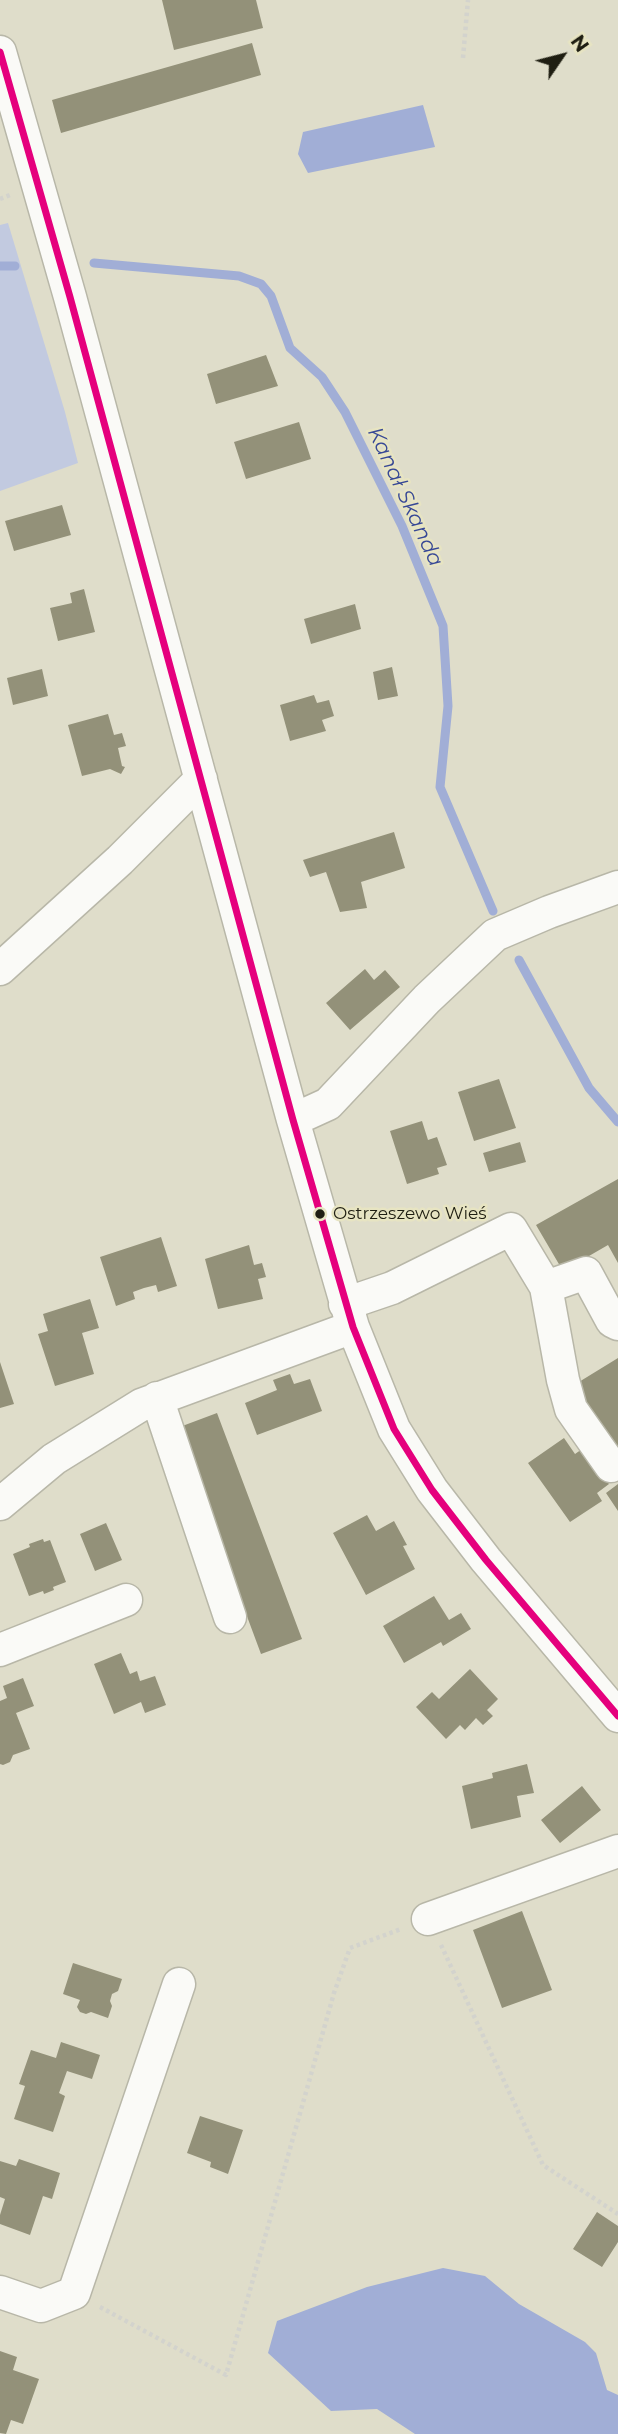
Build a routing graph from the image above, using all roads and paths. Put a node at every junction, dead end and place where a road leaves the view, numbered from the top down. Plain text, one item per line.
1 (468, 0) edge
2 (0, 52) edge
3 (463, 58) dead end
4 (201, 779) junction
5 (618, 887) edge
6 (0, 970) edge
7 (293, 1120) junction
8 (546, 1287) junction
9 (349, 1315) junction
10 (618, 1324) edge
11 (158, 1398) junction
12 (611, 1466) dead end
13 (0, 1504) edge
14 (126, 1600) dead end
15 (230, 1617) dead end
16 (0, 1650) edge
17 (618, 1716) edge
18 (618, 1851) edge
19 (428, 1919) junction
20 (179, 1984) dead end
21 (618, 2214) edge
22 (0, 2292) edge
23 (74, 2293) junction

1 - 3 path
2 - 4 street
4 - 6 street
4 - 7 street
5 - 7 street
7 - 9 street
8 - 9 street
8 - 10 street
8 - 12 street
9 - 11 street
9 - 17 street
11 - 13 street
11 - 15 street
14 - 16 street
18 - 19 street
19 - 21 path
19 - 23 path
20 - 23 street
22 - 23 street

